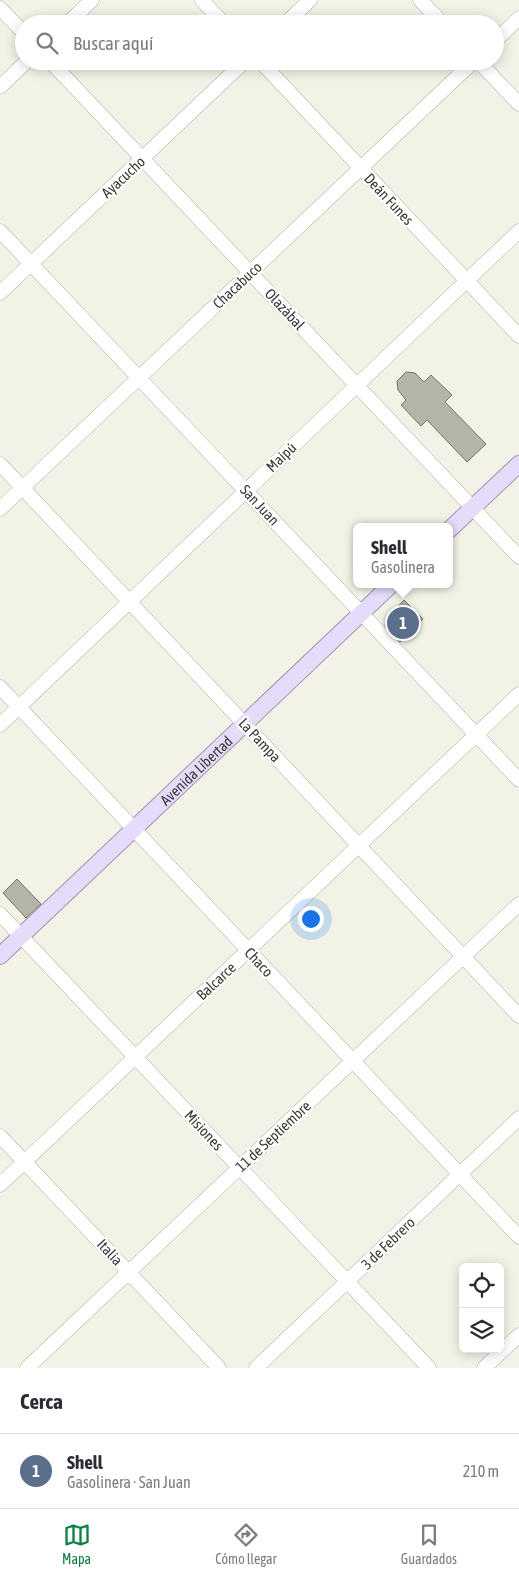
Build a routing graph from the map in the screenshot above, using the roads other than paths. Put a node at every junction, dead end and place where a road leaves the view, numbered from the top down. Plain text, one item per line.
1 (92, 0) edge
2 (202, 0) edge
3 (310, 0) edge
4 (420, 0) edge
5 (0, 8) edge
6 (76, 15) edge
7 (216, 15) edge
8 (294, 15) edge
9 (434, 15) edge
10 (519, 18) edge
11 (15, 24) edge
12 (504, 32) edge
13 (18, 70) edge
14 (58, 70) edge
15 (236, 70) edge
16 (268, 70) edge
17 (464, 70) edge
18 (487, 70) edge
19 (0, 87) edge
20 (519, 104) edge
21 (142, 159) junction
22 (361, 168) junction
23 (0, 231) edge
24 (519, 231) edge
25 (31, 264) junction
26 (250, 272) junction
27 (467, 281) junction
28 (0, 293) edge
29 (519, 336) edge
30 (139, 378) junction
31 (357, 385) junction
32 (0, 464) edge
33 (519, 464) edge
34 (22, 488) junction
35 (246, 491) junction
36 (473, 508) junction
37 (0, 509) edge
38 (453, 526) edge
39 (519, 557) edge
40 (388, 588) edge
41 (129, 602) junction
42 (362, 613) junction
43 (0, 687) edge
44 (519, 694) edge
45 (19, 707) junction
46 (245, 724) junction
47 (0, 725) edge
48 (476, 734) junction
49 (519, 780) edge
50 (134, 829) junction
51 (359, 846) junction
52 (519, 904) edge
53 (0, 914) edge
54 (21, 936) junction
55 (248, 950) junction
56 (0, 956) edge
57 (463, 957) junction
58 (519, 1016) edge
59 (135, 1057) junction
60 (352, 1062) junction
61 (519, 1118) edge
62 (0, 1136) edge
63 (24, 1162) junction
64 (240, 1168) junction
65 (460, 1175) junction
66 (0, 1185) edge
67 (519, 1237) edge
68 (128, 1272) junction
69 (347, 1282) junction
70 (519, 1335) edge
71 (28, 1368) edge
72 (219, 1368) edge
73 (256, 1368) edge
74 (429, 1368) edge
75 (484, 1368) edge

1 - 6 street
2 - 7 street
3 - 8 street
4 - 9 street
5 - 11 street
10 - 12 street
13 - 19 street
14 - 21 street, Olazábal
15 - 21 street, Ayacucho
16 - 22 street, Deán Funes
17 - 22 street, Chacabuco
18 - 20 street
21 - 25 street, Ayacucho
21 - 26 street, Olazábal
22 - 26 street, Chacabuco
22 - 27 street, Deán Funes
23 - 25 street, San Juan
24 - 27 street, Maipú
25 - 28 street, Ayacucho
25 - 30 street, San Juan
26 - 30 street, Chacabuco
26 - 31 street, Olazábal
27 - 29 street, Deán Funes
27 - 31 street, Maipú
30 - 34 street, Chacabuco
30 - 35 street, San Juan
31 - 35 street, Maipú
31 - 36 street, Olazábal
32 - 34 street, La Pampa
33 - 36 main road
34 - 37 street, Chacabuco
34 - 41 street, La Pampa
35 - 41 street, Maipú
35 - 42 street, San Juan
36 - 38 main road
36 - 39 street, Olazábal
40 - 42 main road, Avenida Libertad
41 - 45 street, Maipú
41 - 46 street, La Pampa
42 - 46 main road, Avenida Libertad
42 - 48 street, San Juan
43 - 45 street, Chaco
44 - 48 street, Balcarce
45 - 47 street, Maipú
45 - 50 street, Chaco
46 - 50 main road, Avenida Libertad
46 - 51 street, La Pampa
48 - 49 street, San Juan
48 - 51 street, Balcarce
50 - 54 main road, Avenida Libertad
50 - 55 street, Chaco
51 - 55 street, Balcarce
51 - 57 street, La Pampa
52 - 57 street, 11 de Septiembre
53 - 54 street, Misiones
54 - 56 main road, Avenida Libertad
54 - 59 street, Misiones
55 - 59 street, Balcarce
55 - 60 street, Chaco
57 - 58 street, La Pampa
57 - 60 street, 11 de Septiembre
59 - 63 street, Balcarce
59 - 64 street, Misiones
60 - 64 street, 11 de Septiembre
60 - 65 street, Chaco
61 - 65 street, 3 de Febrero
62 - 63 street, Italia
63 - 66 street, Balcarce
63 - 68 street, Italia
64 - 68 street, 11 de Septiembre
64 - 69 street, Misiones
65 - 67 street, Chaco
65 - 69 street, 3 de Febrero
68 - 71 street, 11 de Septiembre
68 - 72 street, Italia
69 - 73 street, 3 de Febrero
69 - 74 street, Misiones
70 - 75 street

